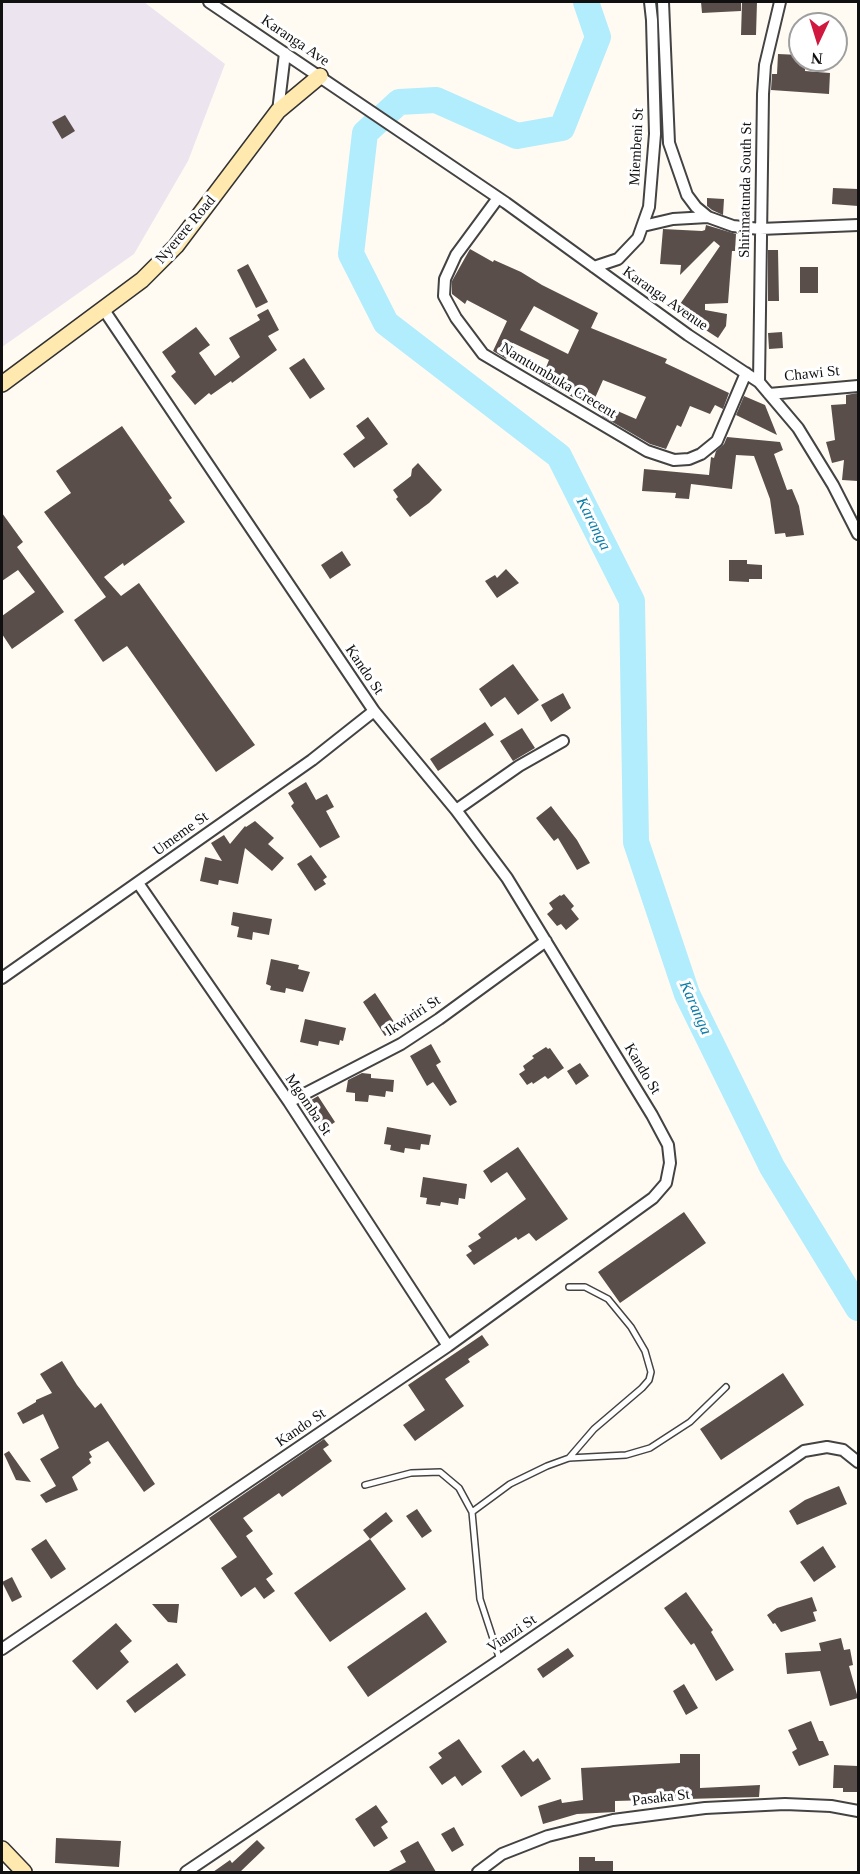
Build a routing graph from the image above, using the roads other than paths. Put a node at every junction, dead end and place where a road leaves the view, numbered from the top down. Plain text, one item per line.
1 (209, 2) edge
2 (650, 2) edge
3 (663, 2) edge
4 (780, 2) edge
5 (285, 53) junction
6 (320, 76) junction
7 (278, 111) junction
8 (405, 136) joint
9 (498, 198) junction
10 (708, 217) junction
11 (858, 225) edge
12 (643, 226) junction
13 (760, 230) junction
14 (594, 267) junction
15 (104, 310) junction
16 (746, 374) junction
17 (759, 382) junction
18 (2, 384) edge
19 (858, 386) edge
20 (769, 394) junction
21 (858, 534) edge
22 (374, 711) junction
23 (562, 741) dead end
24 (456, 810) junction
25 (138, 883) junction
26 (546, 941) junction
27 (2, 978) edge
28 (288, 1102) junction
29 (569, 1287) dead end
30 (448, 1346) junction
31 (726, 1387) dead end
32 (568, 1458) junction
33 (858, 1462) edge
34 (365, 1485) dead end
35 (472, 1512) junction
36 (2, 1649) edge
37 (500, 1660) junction
38 (858, 1810) edge
39 (2, 1849) edge
40 (24, 1872) edge
41 (186, 1872) edge
42 (478, 1872) edge

1 - 5 street, Karanga Ave
2 - 12 street, Miembeni St
3 - 10 street
4 - 13 street, Shirimatunda South St
5 - 6 street, Karanga Ave
5 - 7 street
6 - 7 street, Nyerere Road
6 - 8 street, Karanga Ave
7 - 15 street, Nyerere Road
8 - 9 street, Karanga Avenue
9 - 14 street, Karanga Avenue
9 - 16 street, Namtumbuka Crecent
10 - 12 street
10 - 13 street
11 - 13 street
12 - 14 street, Miembeni St
13 - 17 street, Shirimatunda South St
14 - 16 street, Karanga Avenue
15 - 18 street, Nyerere Road
15 - 22 street, Kando St
16 - 17 street, Karanga Avenue
17 - 20 street, Karanga Avenue
19 - 20 street, Chawi St
20 - 21 street, Karanga Avenue
22 - 24 street, Kando St
22 - 25 street, Umeme St
23 - 24 street
24 - 26 street, Kando St
25 - 27 street, Umeme St
25 - 28 street, Mgomba St
26 - 28 street, Ikwiriri St
26 - 30 street, Kando St
28 - 30 street, Mgomba St
29 - 32 lane
30 - 36 street, Kando St
31 - 32 lane
32 - 35 lane
33 - 37 street, Vianzi St
34 - 35 lane
35 - 37 lane
37 - 41 street, Vianzi St
38 - 42 street, Pasaka St
39 - 40 street

